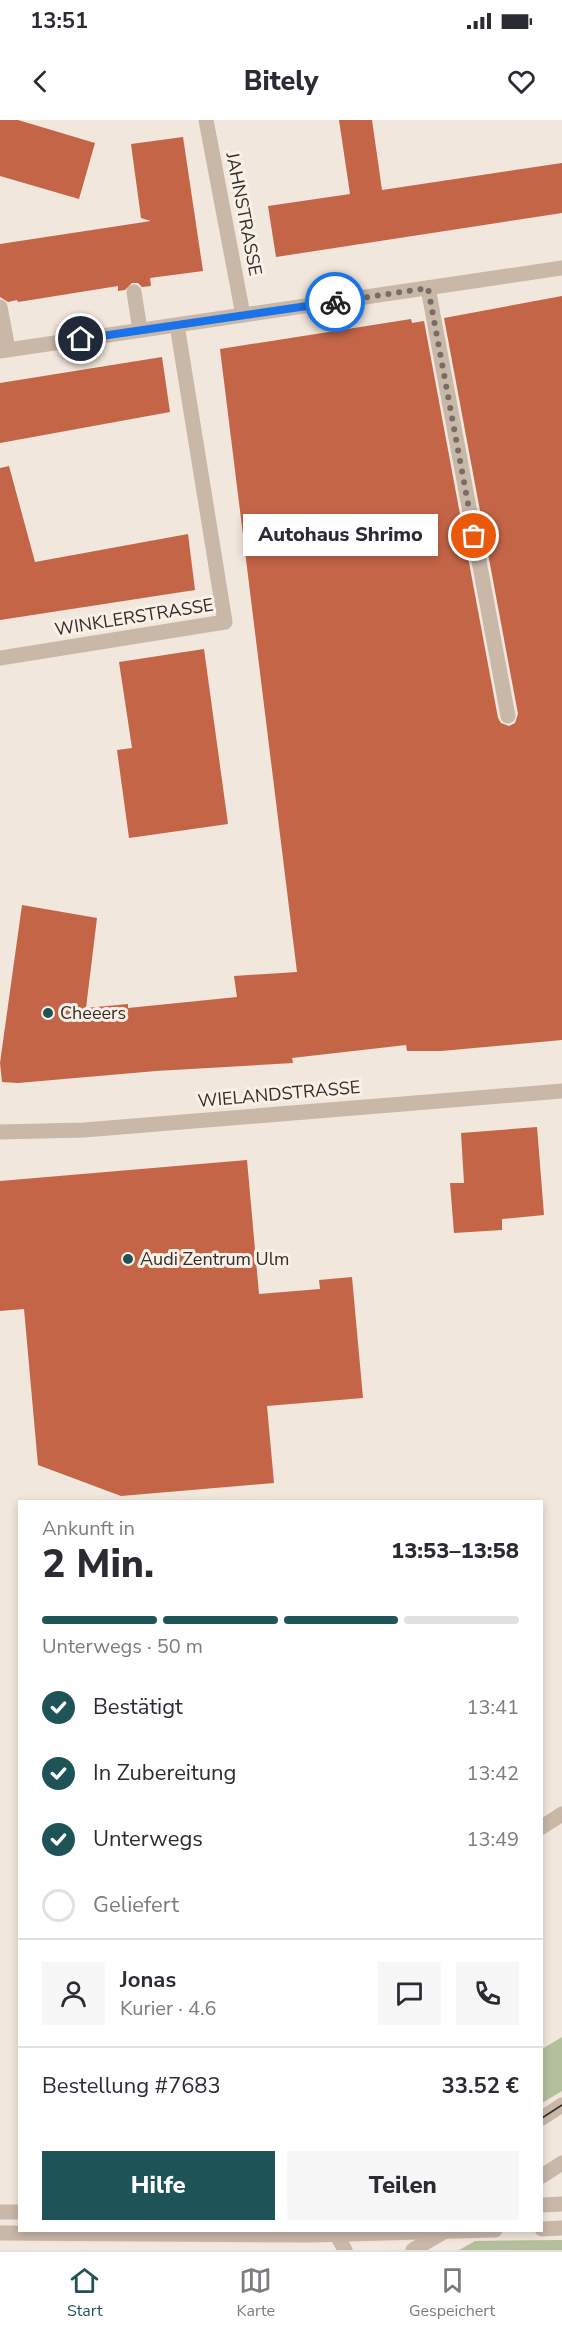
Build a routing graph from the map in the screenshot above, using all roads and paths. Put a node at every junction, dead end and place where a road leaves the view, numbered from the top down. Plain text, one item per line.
1 (206, 120) edge
2 (562, 268) edge
3 (428, 288) junction
4 (134, 292) dead end
5 (0, 307) edge
6 (243, 315) junction
7 (177, 325) junction
8 (140, 330) junction
9 (4, 350) edge
10 (0, 658) edge
11 (508, 716) dead end
12 (562, 1091) edge
13 (0, 1132) edge
14 (562, 1814) edge
15 (543, 1826) edge
16 (562, 2105) edge
17 (543, 2117) edge
18 (562, 2163) edge
19 (543, 2175) edge
20 (562, 2204) edge
21 (543, 2205) edge
22 (0, 2212) edge
23 (18, 2212) edge
24 (562, 2228) edge
25 (543, 2229) edge
26 (335, 2232) edge
27 (443, 2232) edge
28 (0, 2234) edge
29 (345, 2250) edge
30 (413, 2250) edge

1 - 6 street, JAHNSTRASSE
2 - 3 street
3 - 6 street
3 - 11 street
4 - 8 street
5 - 9 street
6 - 7 street
7 - 8 street
7 - 10 street, WINKLERSTRASSE
8 - 9 street
12 - 13 street, WIELANDSTRASSE
14 - 15 street
16 - 17 street
18 - 19 street
20 - 21 street
22 - 23 street
24 - 25 street
26 - 28 street
26 - 29 street
27 - 30 street

